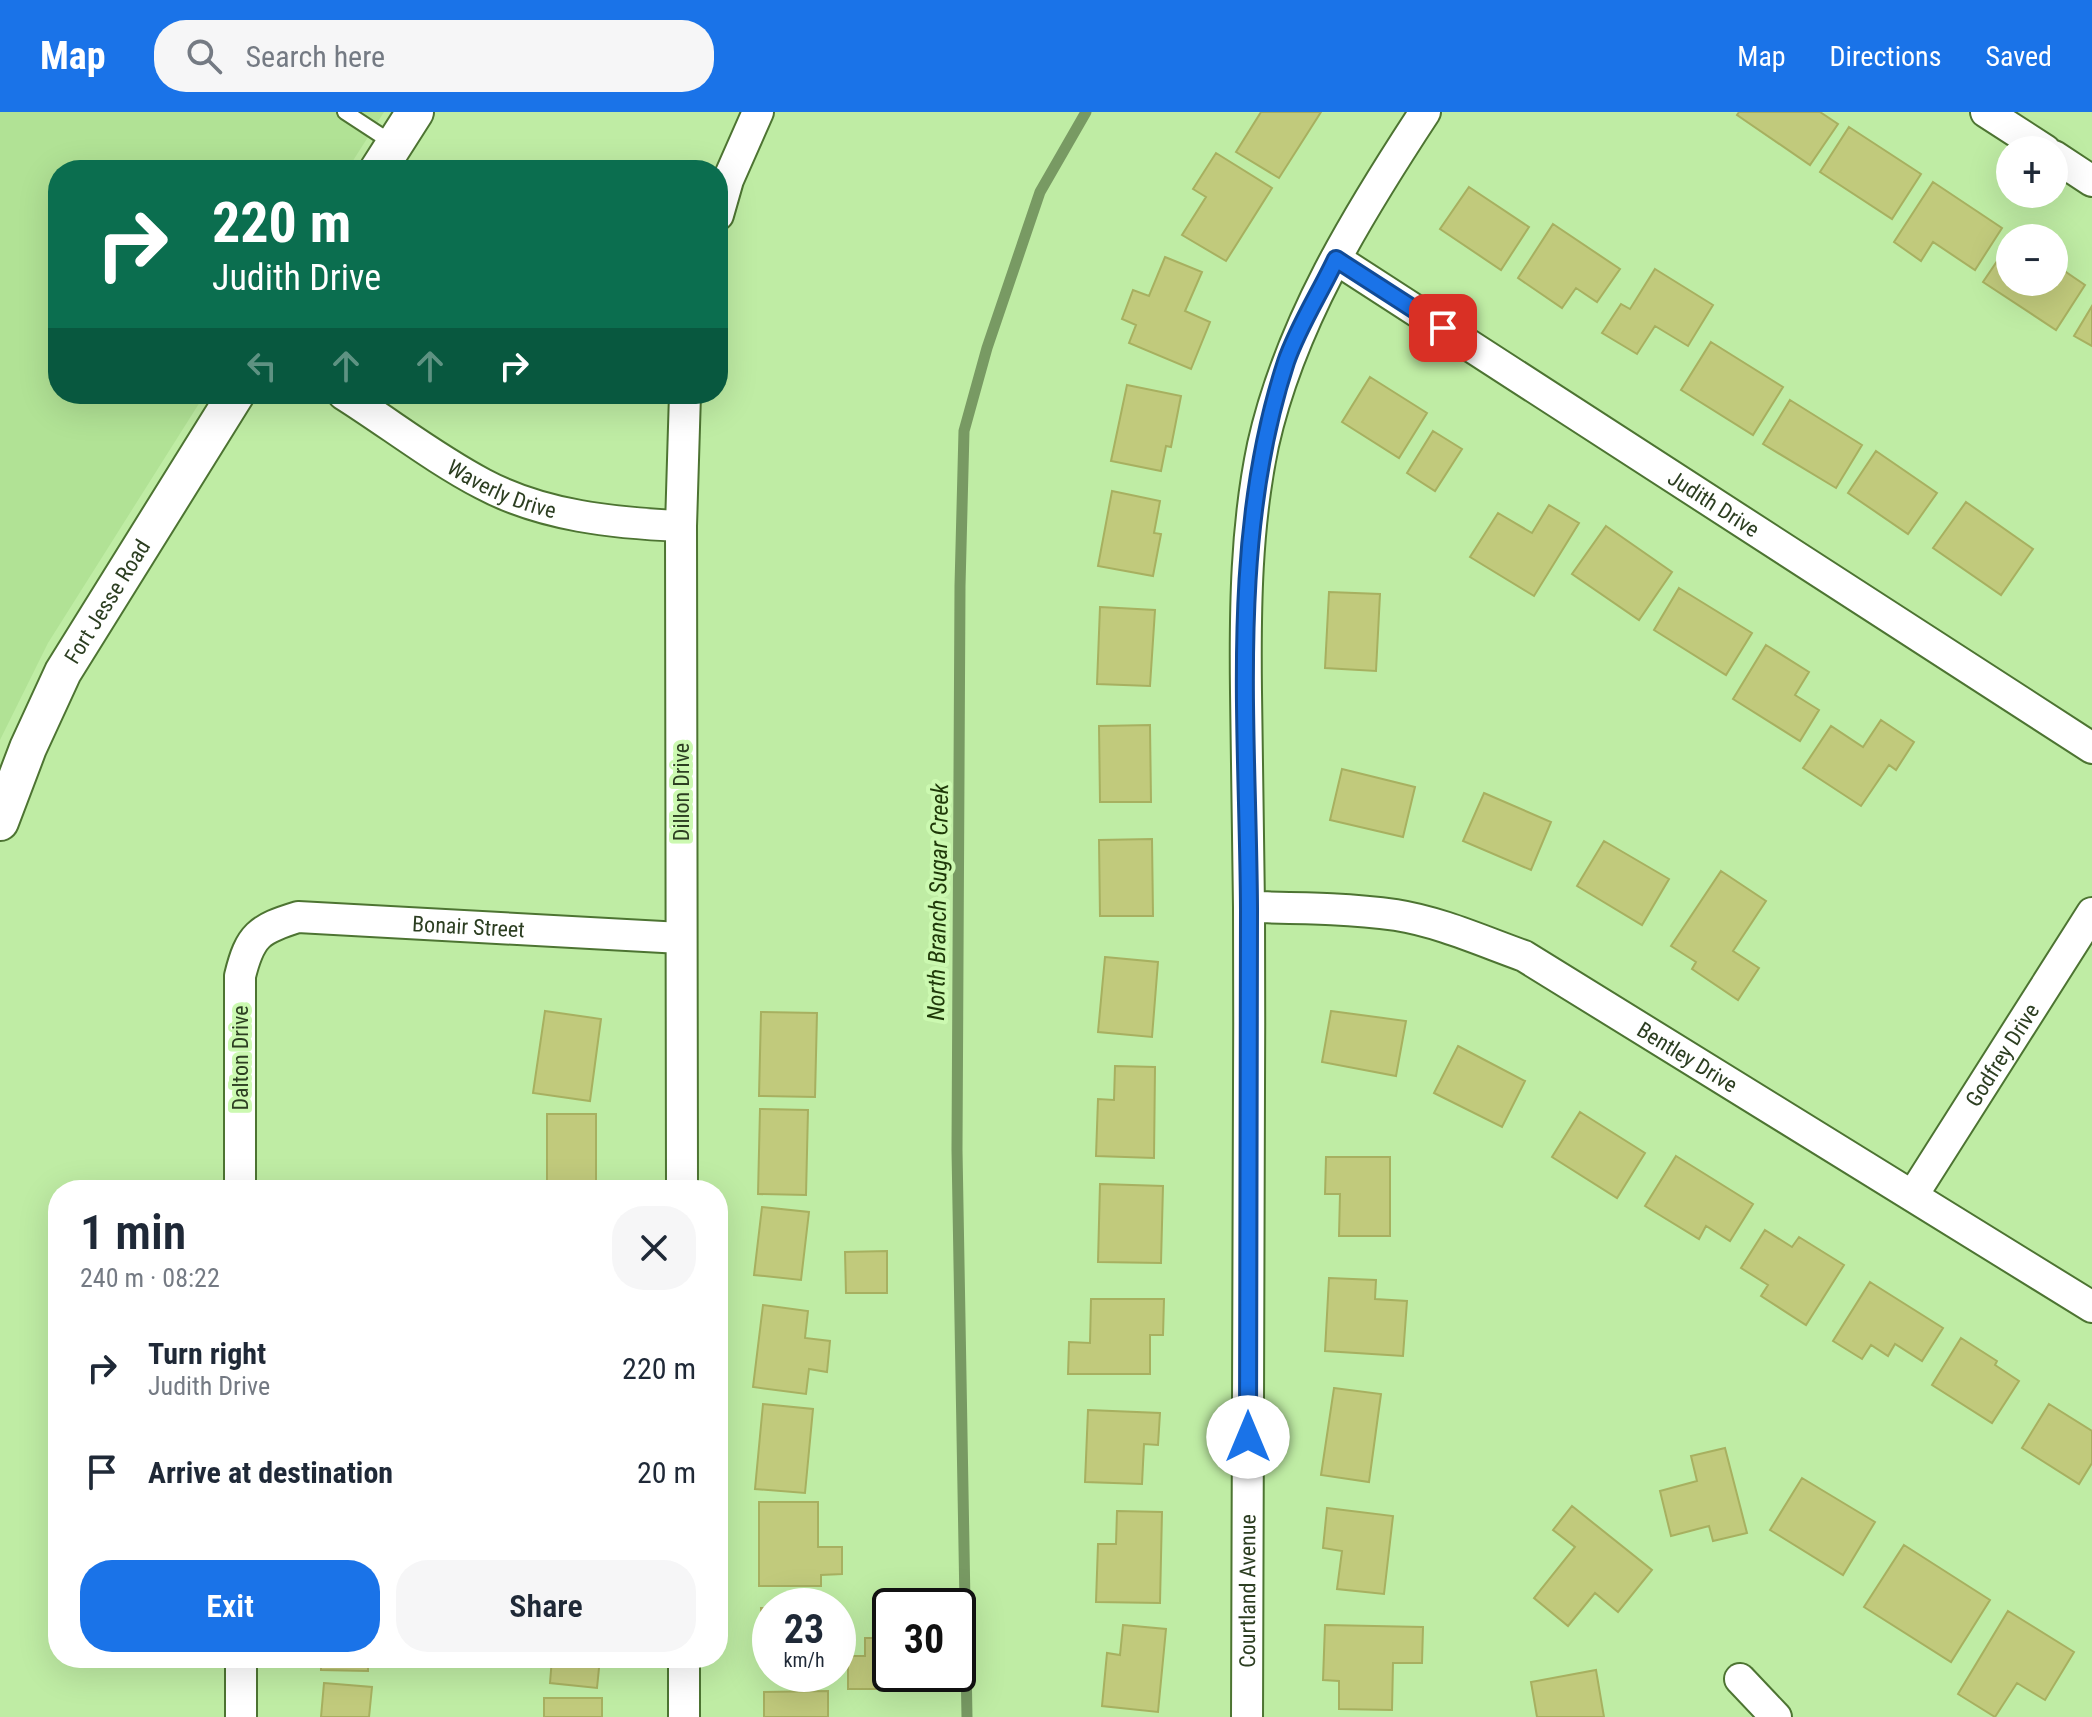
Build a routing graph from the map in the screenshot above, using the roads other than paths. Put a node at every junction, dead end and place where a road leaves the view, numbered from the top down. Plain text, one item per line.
1 (345, 112) edge
2 (415, 112) edge
3 (758, 112) edge
4 (1425, 112) edge
5 (1986, 112) edge
6 (2023, 136) edge
7 (386, 157) edge
8 (2068, 165) edge
9 (728, 180) edge
10 (2092, 181) edge
11 (1336, 259) junction
12 (230, 404) edge
13 (358, 404) edge
14 (685, 404) edge
15 (681, 526) junction
16 (2092, 748) edge
17 (1, 814) edge
18 (1249, 907) junction
19 (2092, 913) edge
20 (261, 932) joint
21 (681, 938) junction
22 (240, 1180) edge
23 (682, 1180) edge
24 (1913, 1195) junction
25 (2092, 1307) edge
26 (241, 1668) edge
27 (684, 1668) edge
28 (1740, 1679) dead end
29 (241, 1717) edge
30 (684, 1717) edge
31 (1247, 1717) edge
32 (1776, 1717) edge

1 - 7 lane
2 - 7 street
3 - 9 street
4 - 11 street, Courtland Avenue
5 - 6 street
8 - 10 street
11 - 16 street, Judith Drive
11 - 18 street, Courtland Avenue
12 - 17 street, Fort Jesse Road
13 - 15 street, Waverly Drive
14 - 15 street, Dillon Drive
15 - 21 street, Dillon Drive
18 - 24 street, Bentley Drive
18 - 31 street, Courtland Avenue
19 - 24 street, Godfrey Drive
20 - 21 street, Bonair Street
20 - 22 street, Dalton Drive
21 - 23 street, Dillon Drive
24 - 25 street, Bentley Drive
26 - 29 street
27 - 30 street
28 - 32 street

